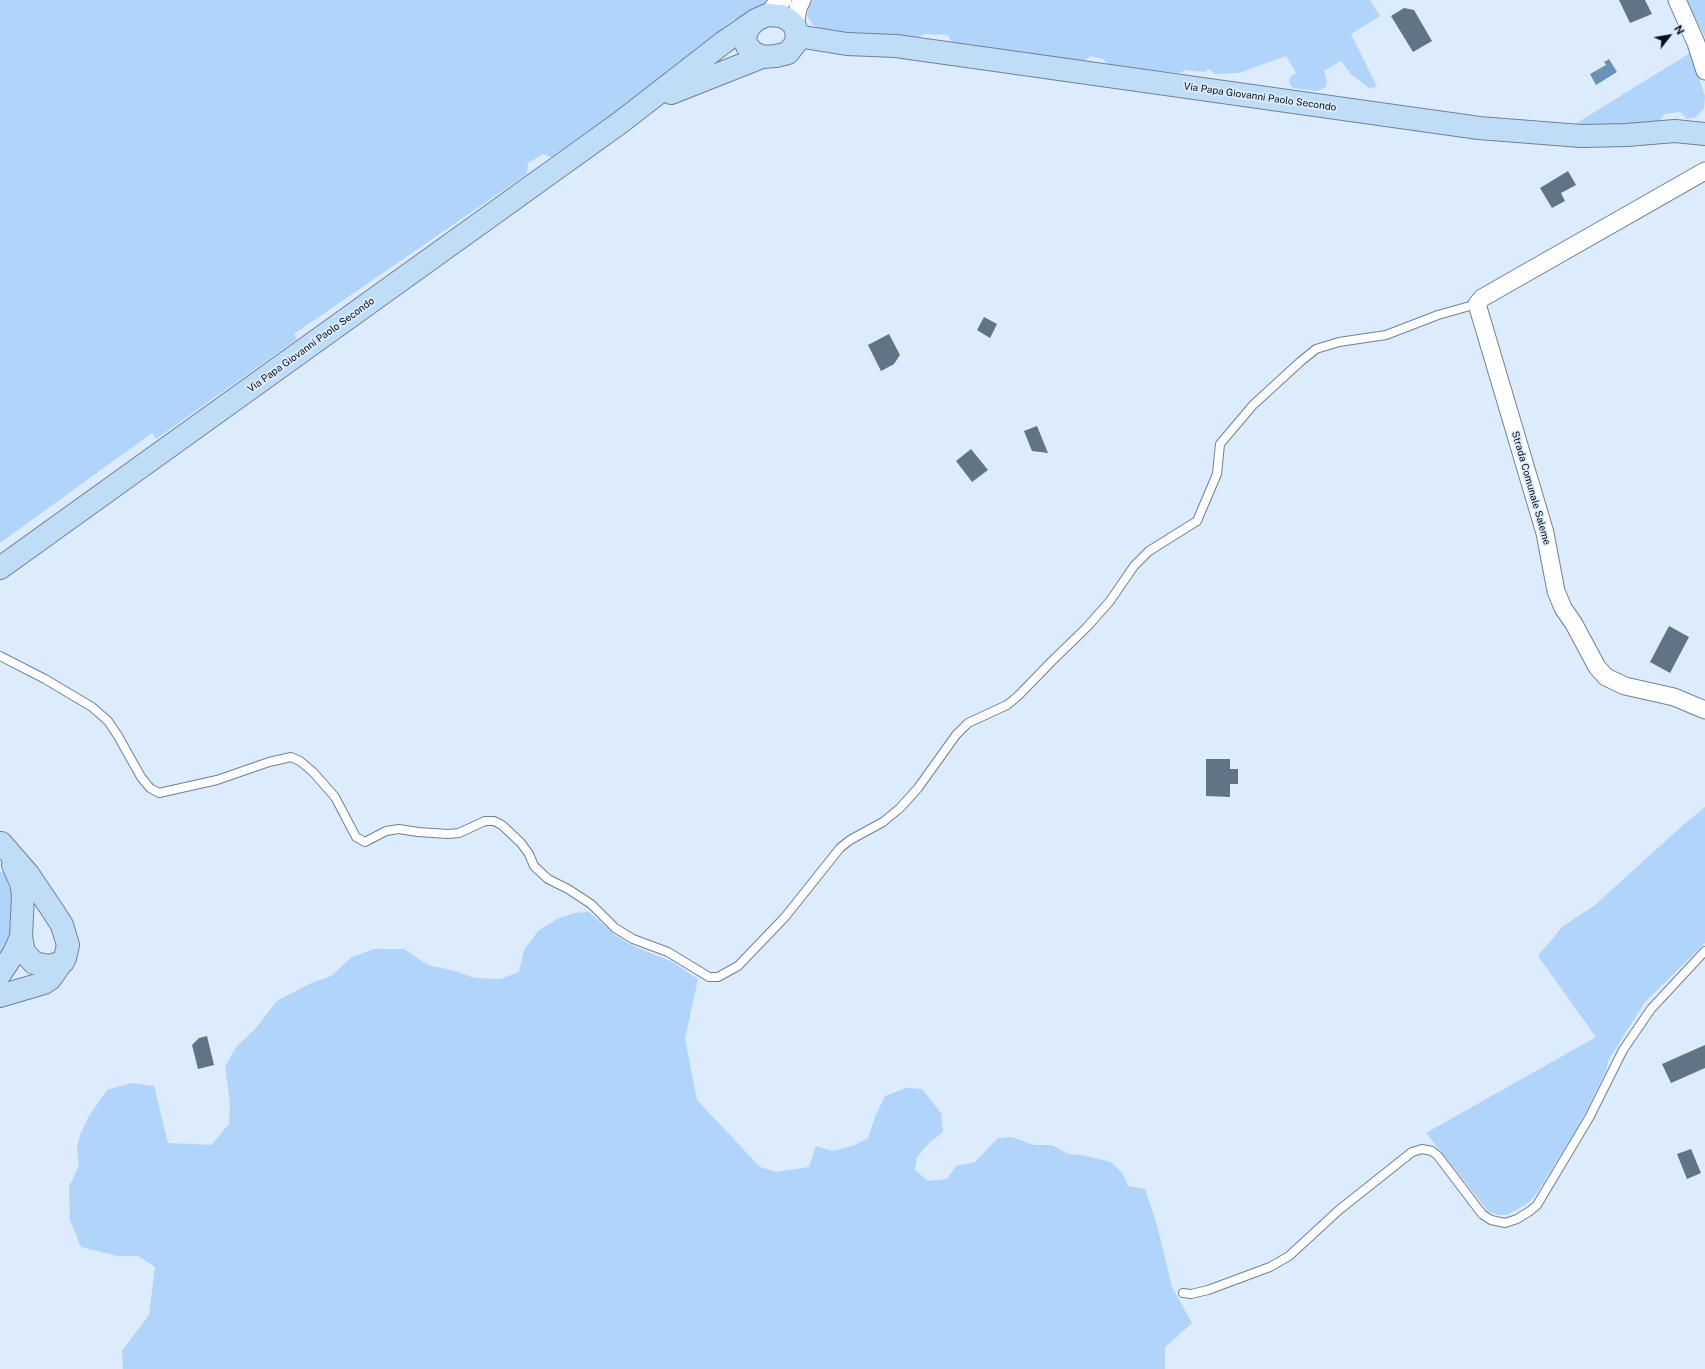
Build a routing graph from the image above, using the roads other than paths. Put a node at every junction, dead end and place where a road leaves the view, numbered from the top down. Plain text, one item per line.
1 (783, 0) edge
2 (802, 0) edge
3 (1677, 0) edge
4 (761, 18) junction
5 (793, 38) junction
6 (1696, 43) junction
7 (762, 57) junction
8 (1705, 58) edge
9 (1705, 71) edge
10 (1705, 121) edge
11 (622, 122) junction
12 (1675, 131) junction
13 (1705, 134) edge
14 (1702, 171) edge
15 (1477, 304) junction
16 (0, 568) edge
17 (0, 656) edge
18 (1705, 710) edge
19 (0, 842) edge
20 (21, 937) junction
21 (1705, 951) edge
22 (63, 962) junction
23 (0, 974) edge
24 (0, 996) edge
25 (1184, 1293) dead end

1 - 4 street
2 - 5 street
3 - 6 street
4 - 5 main road
4 - 7 main road
4 - 11 main road
5 - 7 main road
5 - 12 main road, Via Papa Giovanni Paolo Secondo
6 - 8 street
6 - 9 street
7 - 11 main road
10 - 12 main road
11 - 16 main road, Via Papa Giovanni Paolo Secondo
12 - 13 main road
14 - 15 street
15 - 17 lane
15 - 18 street, Strada Comunale Saleme
19 - 20 main road
19 - 22 main road
20 - 22 main road
20 - 23 main road
21 - 25 lane
22 - 24 main road

